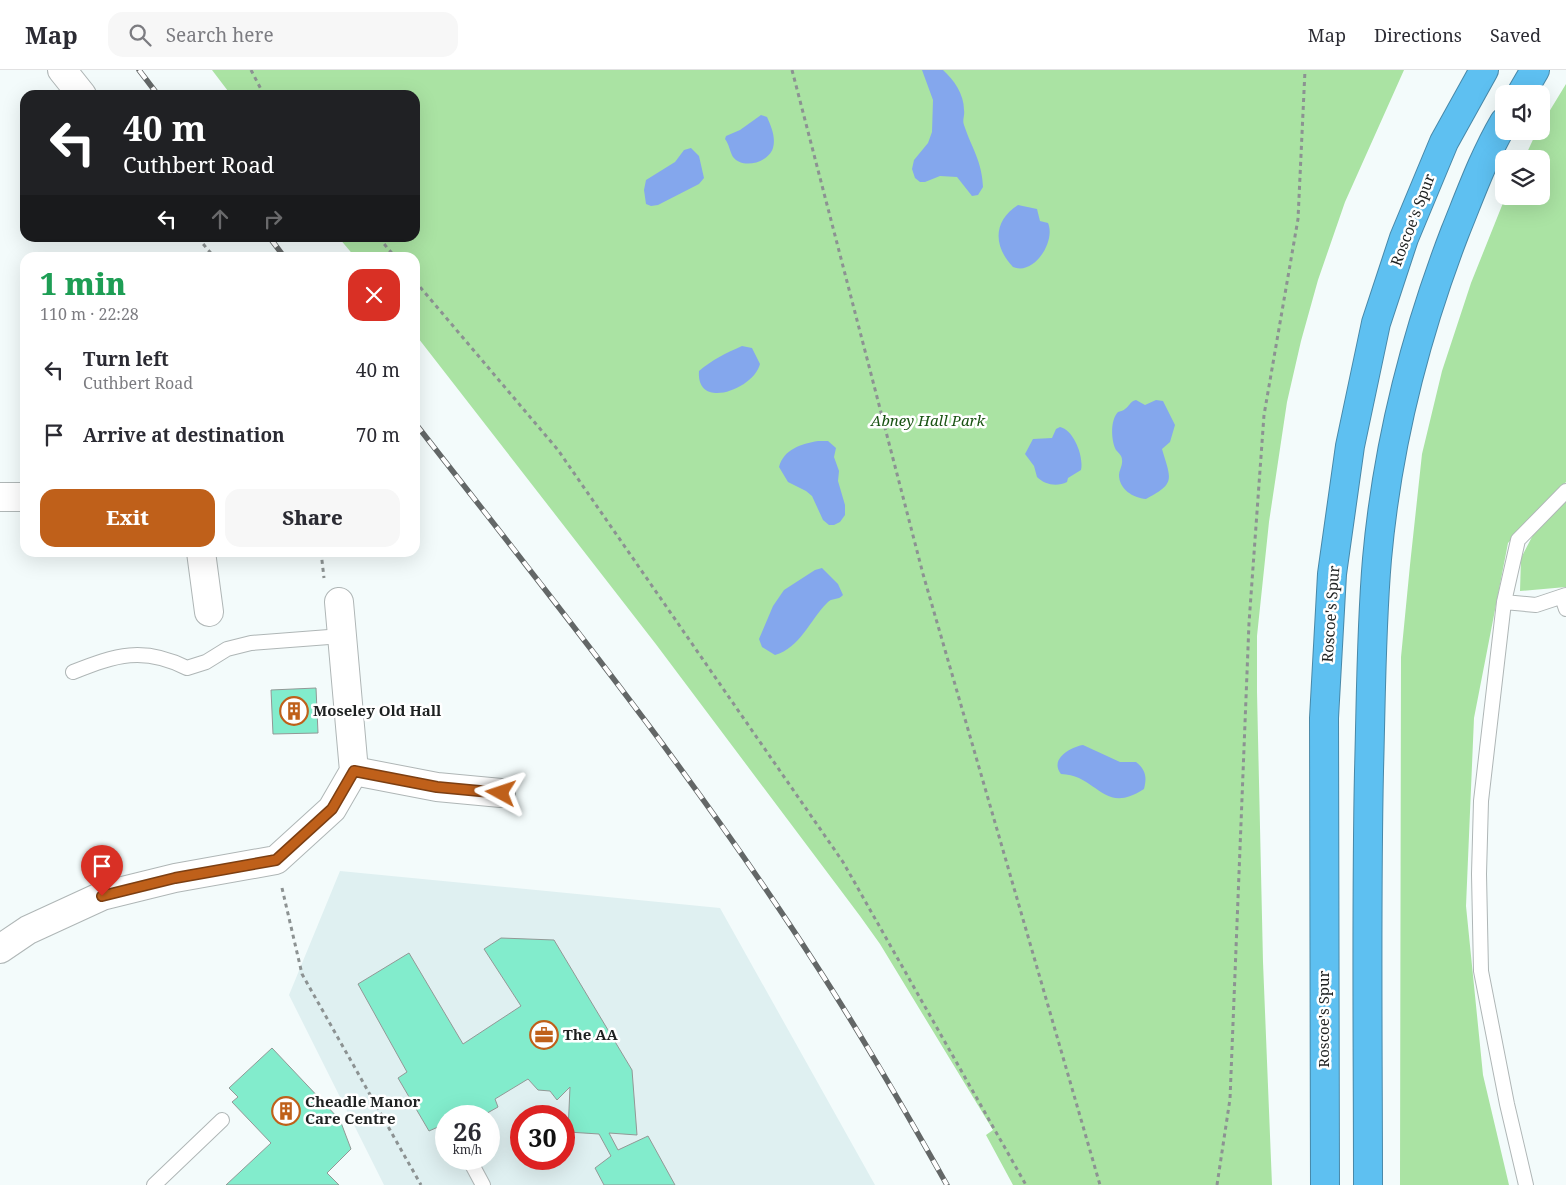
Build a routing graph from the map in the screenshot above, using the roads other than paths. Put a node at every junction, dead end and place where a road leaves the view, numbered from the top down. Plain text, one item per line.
1 (62, 70) edge
2 (1484, 70) edge
3 (1535, 70) edge
4 (1526, 85) edge
5 (78, 90) edge
6 (1495, 140) edge
7 (1566, 491) edge
8 (20, 496) edge
9 (0, 497) edge
10 (202, 557) edge
11 (1565, 600) edge
12 (339, 602) dead end
13 (1504, 602) junction
14 (209, 612) dead end
15 (342, 636) junction
16 (73, 672) dead end
17 (354, 771) junction
18 (501, 793) dead end
19 (0, 949) edge
20 (222, 1120) dead end
21 (475, 1170) edge
22 (154, 1185) edge
23 (483, 1185) edge
24 (1325, 1185) edge
25 (1368, 1185) edge
26 (1526, 1185) edge

1 - 5 street
2 - 24 highway, Roscoe's Spur
3 - 4 highway
6 - 25 highway
7 - 13 lane
8 - 9 street
10 - 14 street
11 - 13 lane
12 - 15 street
13 - 26 lane
15 - 16 lane
15 - 17 street
17 - 18 street
17 - 19 street
20 - 22 lane
21 - 23 lane

